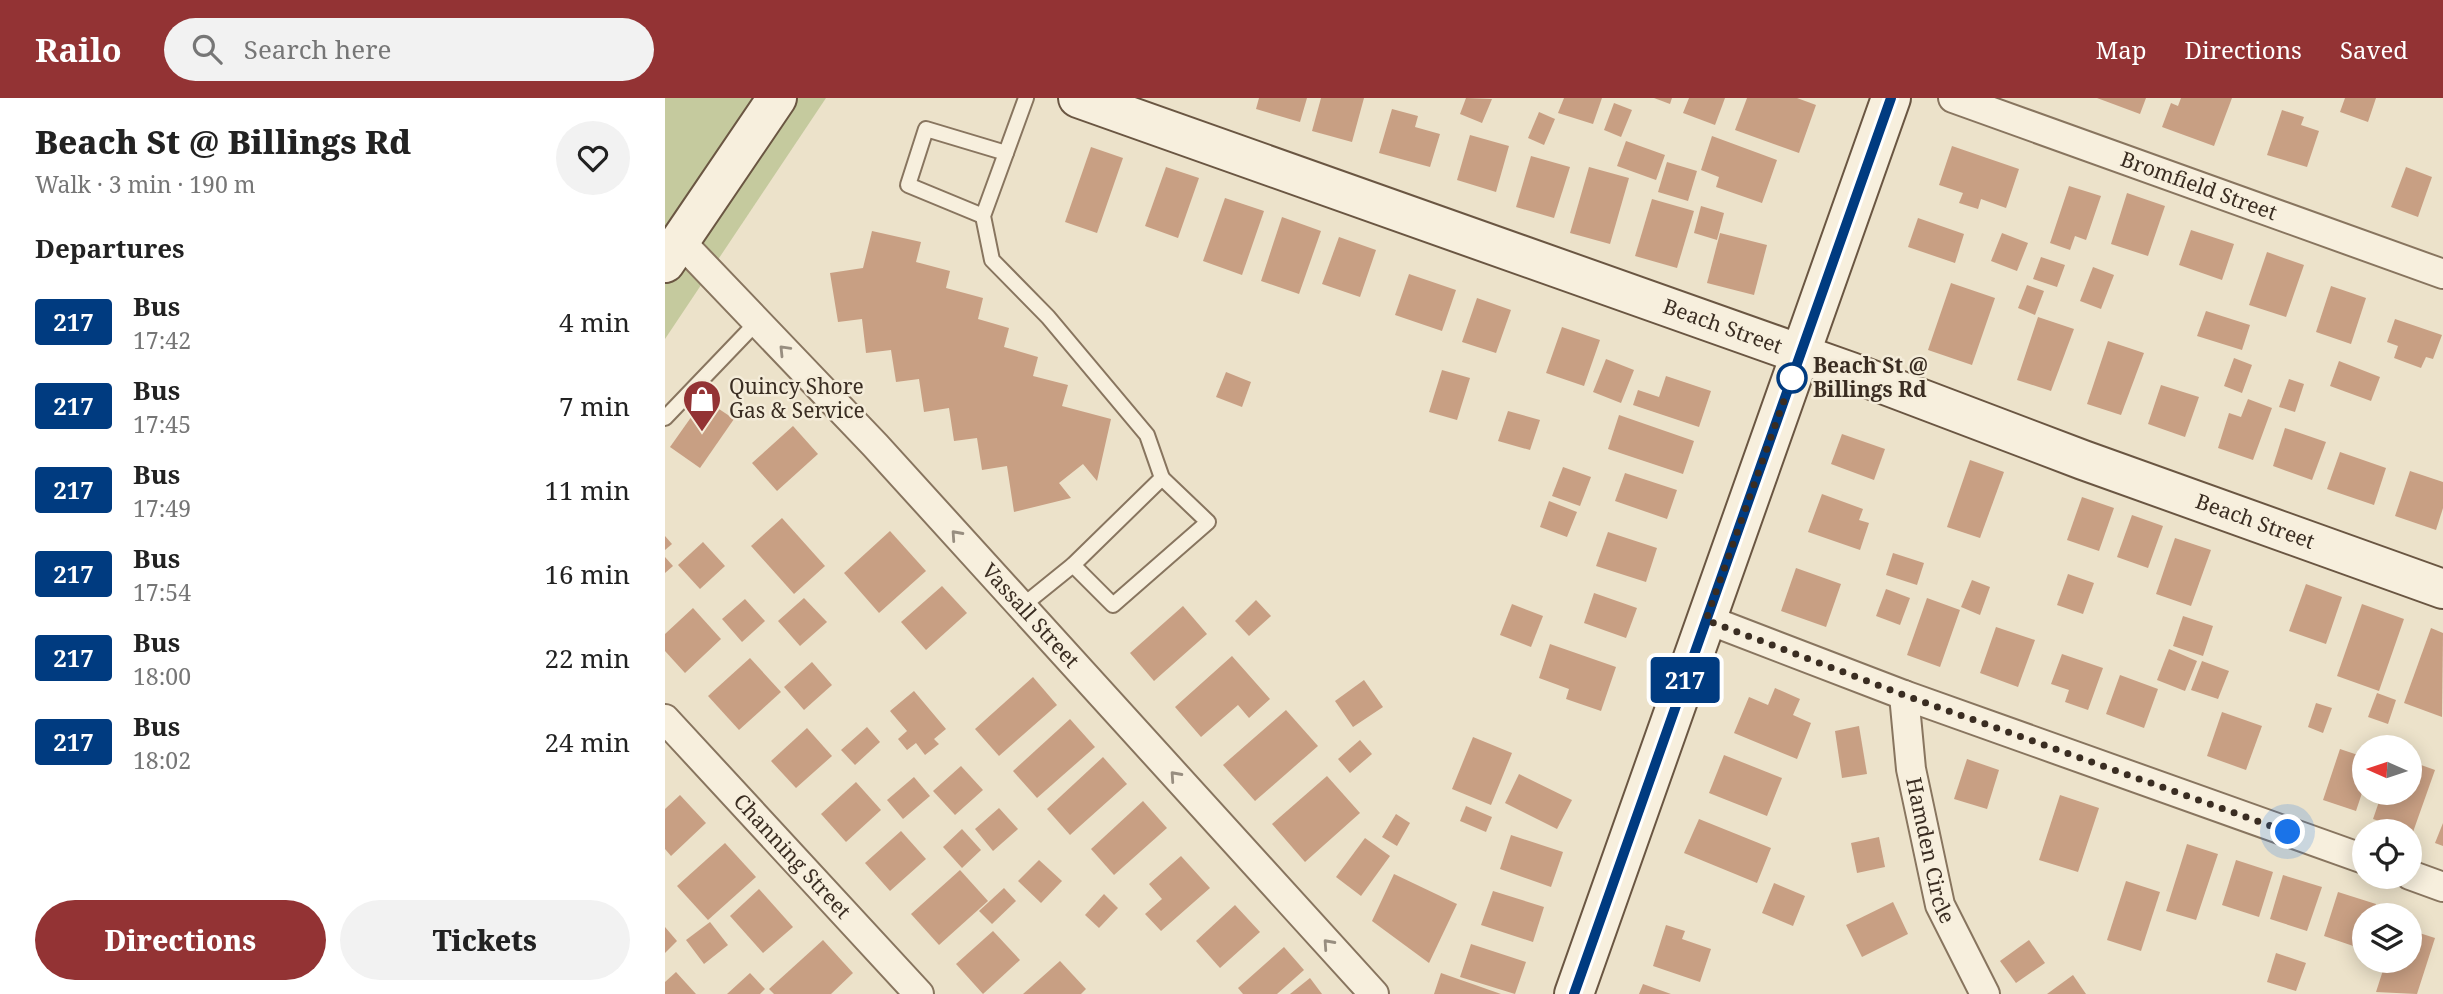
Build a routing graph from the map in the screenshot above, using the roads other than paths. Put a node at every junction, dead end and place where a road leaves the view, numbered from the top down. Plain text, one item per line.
1 (777, 98) edge
2 (1026, 98) edge
3 (1079, 98) edge
4 (1891, 98) edge
5 (1953, 98) edge
6 (1006, 153) junction
7 (983, 216) junction
8 (672, 252) edge
9 (2443, 274) edge
10 (757, 322) junction
11 (1799, 354) junction
12 (665, 418) edge
13 (1162, 478) junction
14 (1073, 565) junction
15 (2443, 589) edge
16 (1021, 607) junction
17 (1706, 620) junction
18 (1904, 695) junction
19 (665, 719) edge
20 (2352, 855) edge
21 (2422, 879) edge
22 (2443, 887) edge
23 (919, 994) edge
24 (1374, 994) edge
25 (1574, 994) edge
26 (1985, 994) edge

1 - 8 street
2 - 6 lane
3 - 11 street, Beach Street
4 - 11 street
5 - 9 street, Bromfield Street
6 - 7 lane
6 - 7 lane
7 - 13 lane
8 - 10 street, Vassall Street
10 - 12 lane
16 -> 10 street, Vassall Street
11 - 15 street, Beach Street
11 - 17 street
13 - 14 lane
13 - 14 lane
14 - 16 lane
24 -> 16 street, Vassall Street
17 - 18 street
17 - 25 street
18 - 20 street
18 - 26 street, Hamden Circle
19 - 23 street, Channing Street
21 - 22 street

